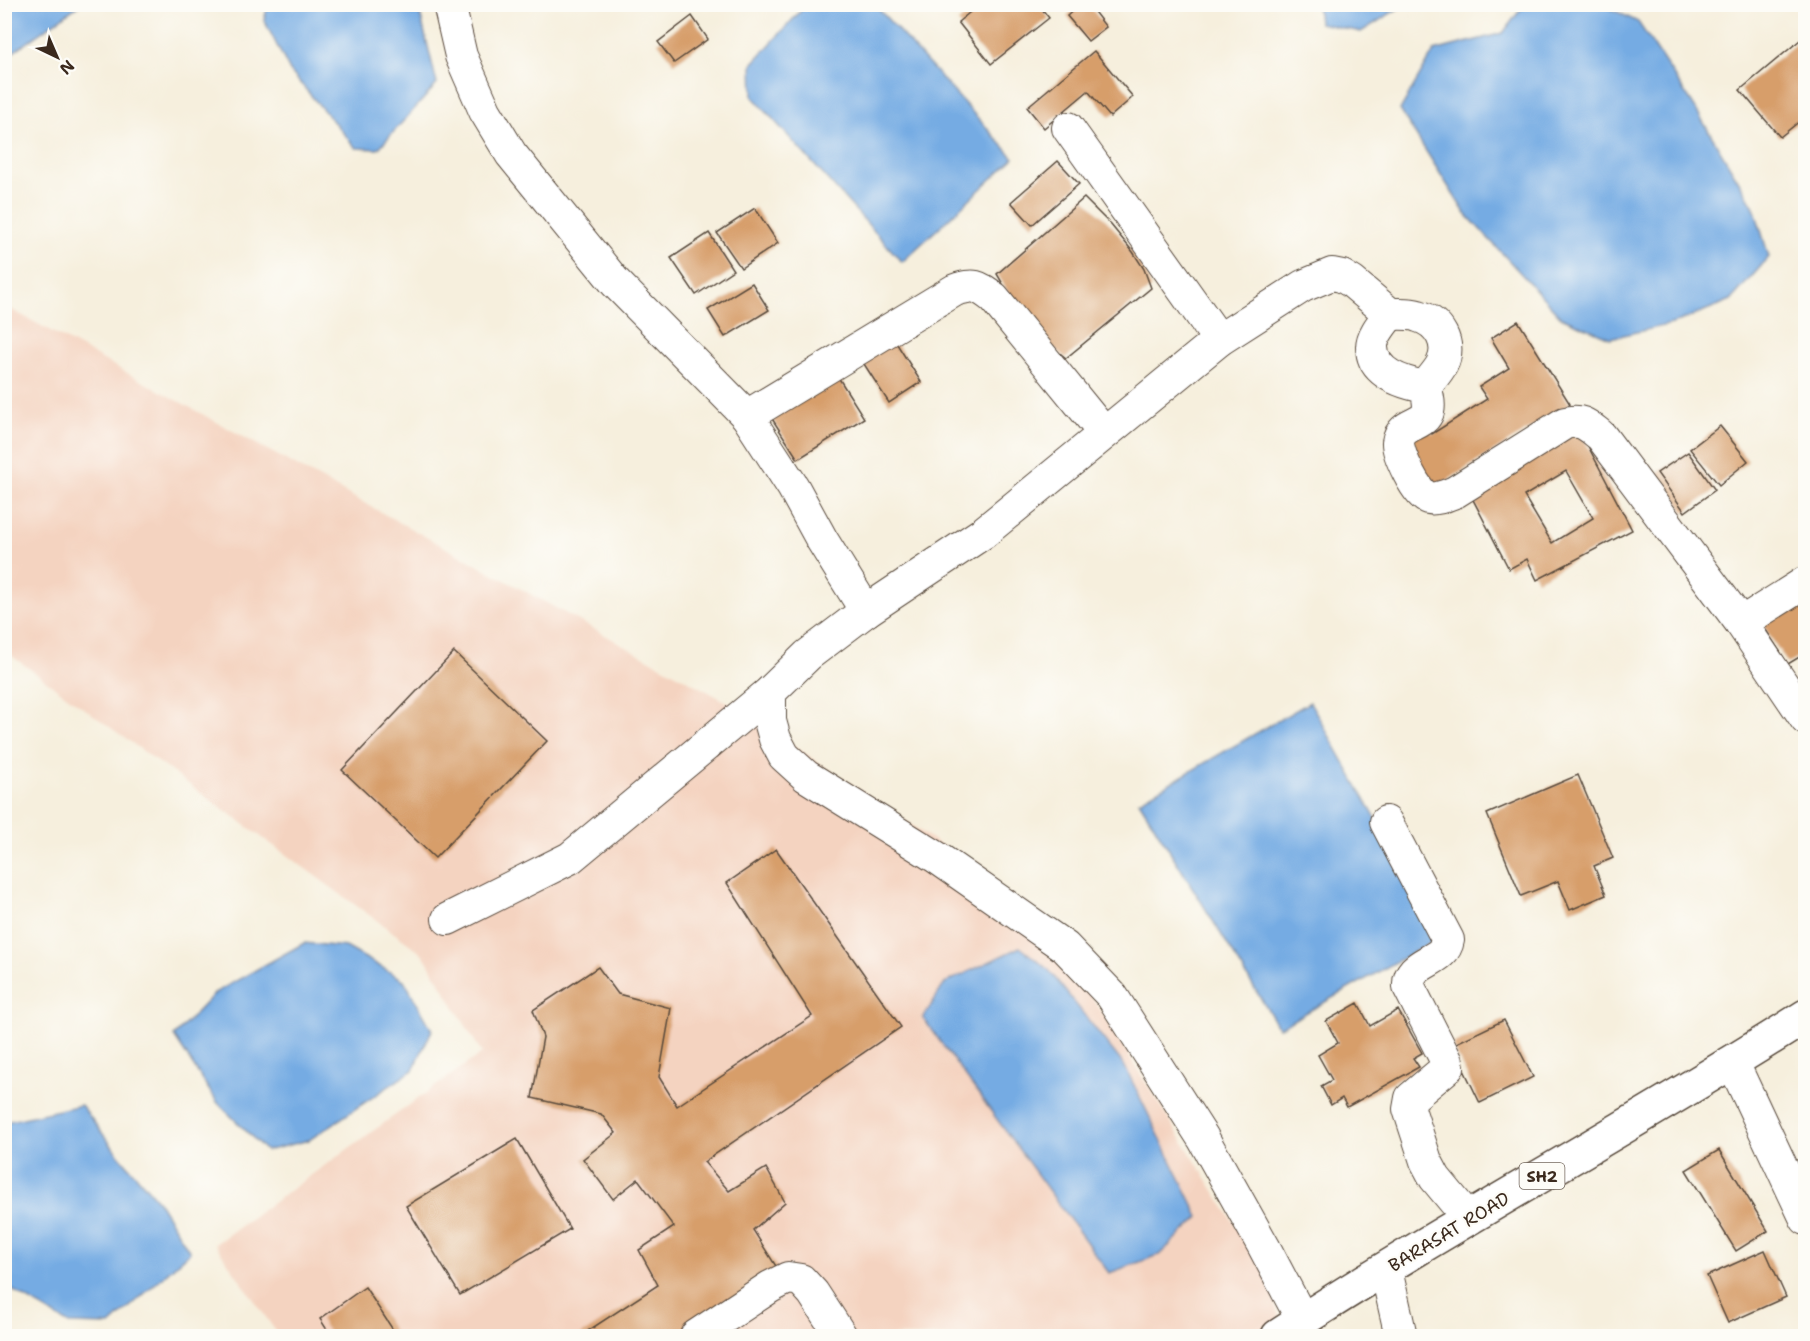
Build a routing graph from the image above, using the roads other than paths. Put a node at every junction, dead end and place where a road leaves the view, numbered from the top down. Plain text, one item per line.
1 (449, 4) edge
2 (1068, 128) dead end
3 (1390, 314) junction
4 (1219, 340) junction
5 (1425, 387) junction
6 (747, 417) junction
7 (1104, 433) junction
8 (1806, 582) edge
9 (867, 611) junction
10 (1741, 623) junction
11 (770, 692) junction
12 (1806, 719) edge
13 (1386, 822) dead end
14 (448, 920) dead end
15 (1806, 1016) edge
16 (1733, 1063) junction
17 (1469, 1219) junction
18 (1806, 1219) edge
19 (1386, 1270) junction
20 (1290, 1329) edge
21 (696, 1336) edge
22 (841, 1336) edge
23 (1401, 1336) edge

1 - 6 street
2 - 4 street
3 - 4 street
3 - 5 street
3 - 5 street
4 - 7 street
5 - 10 street
6 - 7 street
6 - 9 street
7 - 9 street
8 - 10 street
9 - 11 street
10 - 12 street
11 - 14 street
11 - 20 street
13 - 17 street
15 - 16 main road, BARASAT ROAD / SH2
16 - 17 main road, BARASAT ROAD / SH2
16 - 18 street
17 - 19 main road, BARASAT ROAD / SH2
19 - 20 main road, BARASAT ROAD / SH2
19 - 23 street
21 - 22 street

